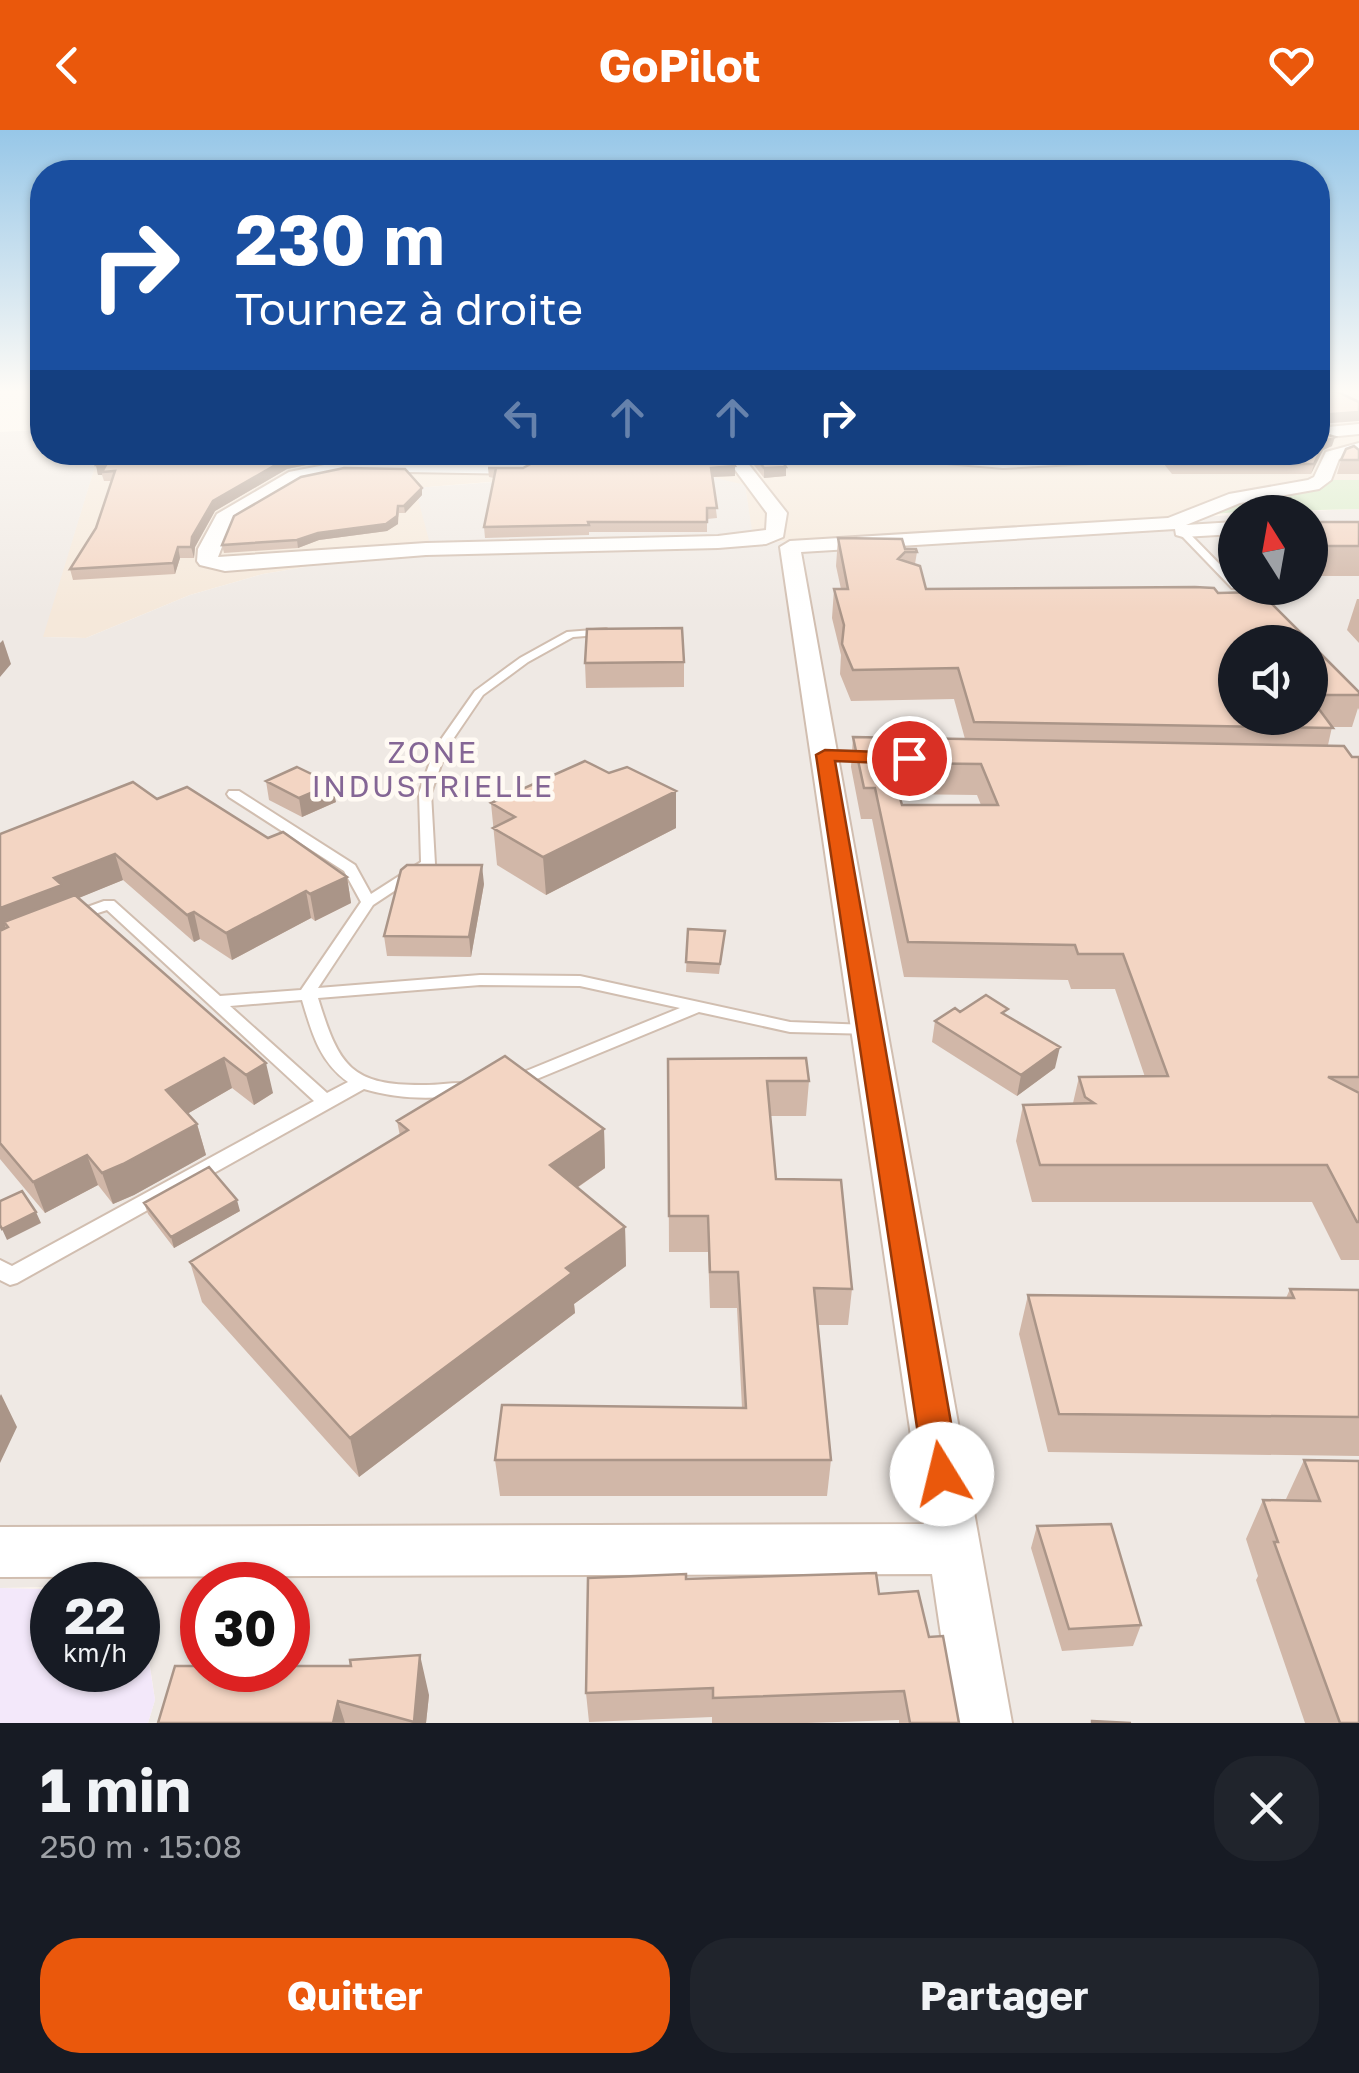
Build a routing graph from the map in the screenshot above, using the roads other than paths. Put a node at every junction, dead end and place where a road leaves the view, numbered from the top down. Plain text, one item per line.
1 (741, 465) edge
2 (1328, 465) edge
3 (524, 469) edge
4 (978, 514) dead end
5 (1176, 528) junction
6 (1218, 528) edge
7 (1068, 530) junction
8 (789, 531) junction
9 (1218, 569) edge
10 (619, 631) edge
11 (825, 755) junction
12 (883, 757) edge
13 (234, 794) dead end
14 (368, 902) junction
15 (51, 926) edge
16 (308, 992) junction
17 (214, 1002) junction
18 (698, 1007) junction
19 (868, 1030) junction
20 (358, 1084) junction
21 (497, 1084) edge
22 (478, 1086) edge
23 (326, 1102) junction
24 (0, 1268) edge
25 (954, 1548) junction
26 (0, 1552) edge
27 (983, 1723) edge

1 - 8 street
2 - 5 street
3 - 8 street
4 - 7 street
5 - 6 street
5 - 7 street
5 - 9 lane
7 - 8 street
8 - 11 street
10 - 14 lane
11 - 12 lane
11 - 19 street
13 - 14 lane
14 - 16 lane
15 - 17 lane
16 - 17 lane
16 - 18 lane
16 - 20 lane
17 - 23 lane
18 - 19 lane
18 - 21 lane
19 - 25 street
20 - 22 lane
20 - 23 lane
23 - 24 lane
25 - 26 street
25 - 27 street

